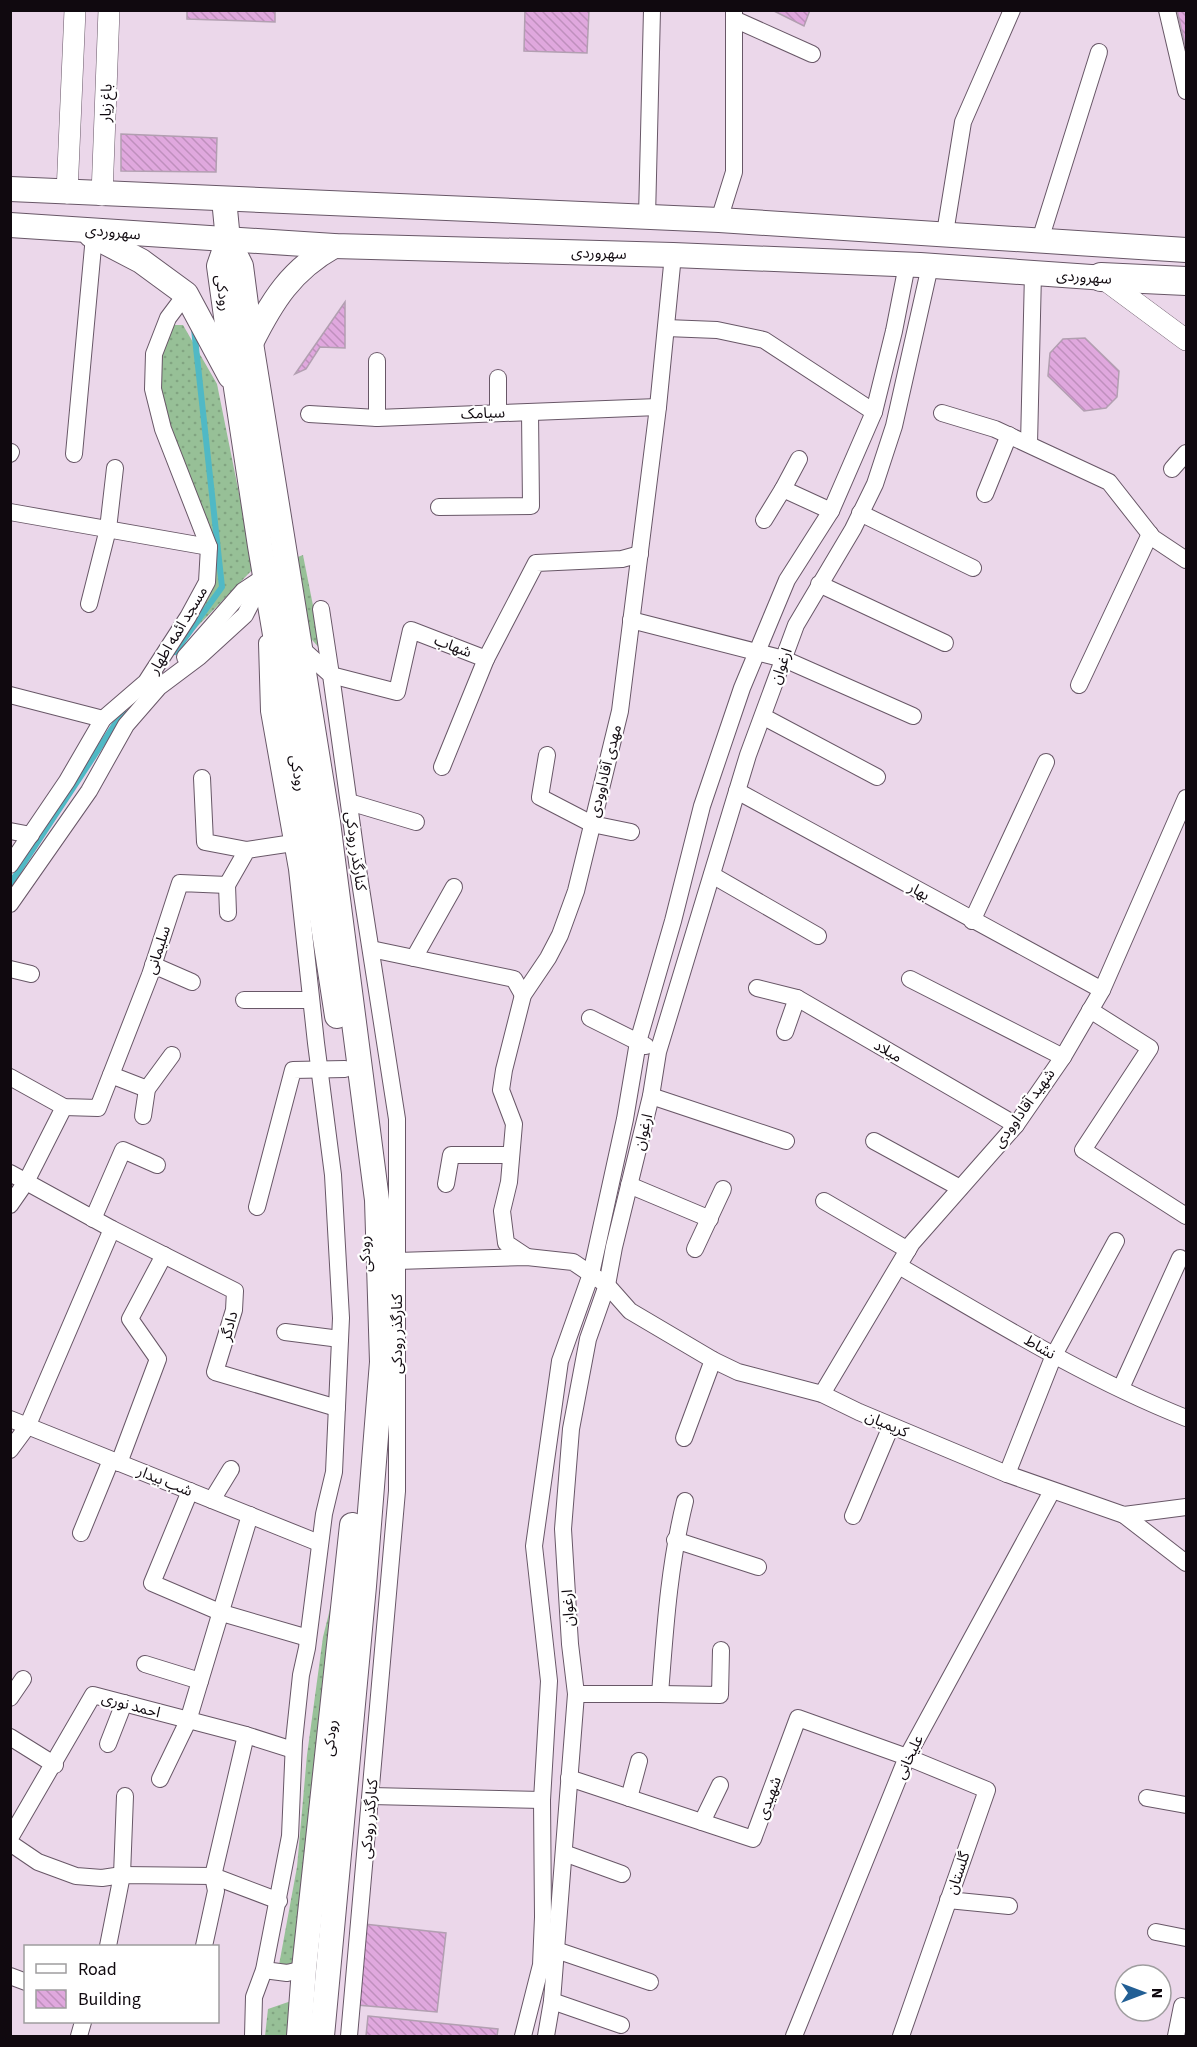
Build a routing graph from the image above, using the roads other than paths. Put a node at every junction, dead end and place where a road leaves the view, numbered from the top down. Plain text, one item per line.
1 (75, 10) edge
2 (109, 10) edge
3 (652, 10) edge
4 (1012, 10) edge
5 (1167, 10) edge
6 (734, 15) edge
7 (1099, 52) dead end
8 (812, 54) dead end
9 (1186, 91) edge
10 (10, 189) edge
11 (67, 193) junction
12 (102, 195) junction
13 (224, 199) junction
14 (647, 217) junction
15 (720, 220) junction
16 (10, 225) edge
17 (83, 232) junction
18 (945, 233) junction
19 (228, 240) junction
20 (1040, 240) junction
21 (334, 246) junction
22 (1186, 250) edge
23 (673, 255) junction
24 (918, 266) junction
25 (1033, 273) junction
26 (1101, 277) junction
27 (1186, 281) edge
28 (1186, 287) edge
29 (186, 294) junction
30 (666, 328) junction
31 (1186, 340) edge
32 (250, 343) junction
33 (377, 361) dead end
34 (498, 378) dead end
35 (236, 387) junction
36 (658, 407) junction
37 (530, 412) junction
38 (874, 412) junction
39 (498, 413) junction
40 (942, 413) dead end
41 (309, 414) dead end
42 (377, 418) junction
43 (1009, 435) junction
44 (1029, 444) junction
45 (1186, 453) edge
46 (74, 454) dead end
47 (799, 459) dead end
48 (115, 468) dead end
49 (1172, 469) dead end
50 (783, 489) junction
51 (985, 494) dead end
52 (439, 507) dead end
53 (831, 511) junction
54 (10, 512) edge
55 (860, 513) junction
56 (764, 520) dead end
57 (108, 529) junction
58 (1150, 534) junction
59 (209, 547) junction
60 (640, 554) junction
61 (1186, 560) edge
62 (973, 568) dead end
63 (276, 572) junction
64 (819, 584) junction
65 (89, 604) dead end
66 (321, 609) dead end
67 (631, 620) junction
68 (945, 643) dead end
69 (301, 648) junction
70 (758, 652) junction
71 (486, 659) junction
72 (784, 659) junction
73 (332, 675) junction
74 (152, 684) junction
75 (1079, 685) dead end
76 (10, 695) edge
77 (914, 716) dead end
78 (764, 717) junction
79 (104, 718) junction
80 (547, 755) dead end
81 (1046, 762) dead end
82 (442, 767) dead end
83 (877, 777) dead end
84 (202, 778) dead end
85 (737, 791) junction
86 (1186, 798) edge
87 (349, 802) junction
88 (416, 822) dead end
89 (592, 824) junction
90 (10, 831) edge
91 (631, 832) dead end
92 (31, 835) junction
93 (293, 843) junction
94 (247, 850) junction
95 (10, 865) edge
96 (712, 875) junction
97 (227, 885) junction
98 (454, 887) dead end
99 (10, 904) edge
100 (228, 913) dead end
101 (972, 921) junction
102 (818, 936) dead end
103 (371, 949) junction
104 (414, 958) junction
105 (153, 965) junction
106 (10, 969) edge
107 (31, 974) dead end
108 (910, 979) dead end
109 (192, 982) dead end
110 (757, 988) dead end
111 (1102, 990) junction
112 (523, 995) junction
113 (797, 998) junction
114 (244, 1000) dead end
115 (311, 1000) junction
116 (1090, 1010) junction
117 (590, 1018) dead end
118 (785, 1032) dead end
119 (638, 1042) junction
120 (658, 1052) junction
121 (172, 1055) dead end
122 (1063, 1057) junction
123 (345, 1069) junction
124 (320, 1071) junction
125 (111, 1075) junction
126 (10, 1077) edge
127 (147, 1089) junction
128 (651, 1096) junction
129 (64, 1107) junction
130 (143, 1116) dead end
131 (625, 1119) junction
132 (644, 1125) junction
133 (1016, 1125) junction
134 (874, 1141) dead end
135 (786, 1142) dead end
136 (511, 1155) junction
137 (157, 1165) dead end
138 (10, 1173) edge
139 (26, 1182) junction
140 (446, 1184) dead end
141 (629, 1185) junction
142 (960, 1188) junction
143 (723, 1189) dead end
144 (824, 1201) dead end
145 (10, 1205) edge
146 (256, 1207) dead end
147 (1186, 1215) edge
148 (93, 1219) junction
149 (710, 1219) junction
150 (112, 1229) junction
151 (1116, 1241) dead end
152 (695, 1249) dead end
153 (908, 1250) junction
154 (164, 1255) junction
155 (527, 1257) junction
156 (1180, 1258) dead end
157 (397, 1261) junction
158 (899, 1266) junction
159 (591, 1274) junction
160 (607, 1285) junction
161 (285, 1332) dead end
162 (340, 1340) junction
163 (1054, 1355) junction
164 (713, 1360) junction
165 (1121, 1388) junction
166 (822, 1394) junction
167 (336, 1408) junction
168 (1186, 1418) edge
169 (10, 1419) edge
170 (891, 1426) junction
171 (27, 1427) junction
172 (684, 1438) dead end
173 (10, 1450) edge
174 (115, 1462) junction
175 (231, 1469) dead end
176 (1007, 1474) junction
177 (190, 1491) junction
178 (1052, 1491) junction
179 (212, 1500) junction
180 (685, 1501) dead end
181 (1186, 1507) edge
182 (250, 1515) junction
183 (1125, 1515) junction
184 (853, 1516) dead end
185 (81, 1533) dead end
186 (675, 1540) junction
187 (320, 1543) junction
188 (1186, 1563) edge
189 (565, 1564) junction
190 (758, 1567) dead end
191 (537, 1568) junction
192 (222, 1613) junction
193 (308, 1638) junction
194 (721, 1650) dead end
195 (145, 1664) dead end
196 (23, 1679) dead end
197 (200, 1681) junction
198 (576, 1694) junction
199 (660, 1694) junction
200 (10, 1698) edge
201 (124, 1703) junction
202 (188, 1721) junction
203 (246, 1735) junction
204 (10, 1737) edge
205 (108, 1744) dead end
206 (293, 1750) junction
207 (908, 1757) junction
208 (639, 1761) dead end
209 (55, 1764) junction
210 (569, 1778) junction
211 (160, 1779) dead end
212 (720, 1785) dead end
213 (125, 1797) dead end
214 (370, 1797) junction
215 (629, 1798) junction
216 (1147, 1798) dead end
217 (543, 1800) junction
218 (1186, 1805) edge
219 (702, 1822) junction
220 (340, 1838) junction
221 (367, 1840) junction
222 (10, 1841) edge
223 (564, 1853) junction
224 (622, 1874) dead end
225 (122, 1875) junction
226 (213, 1876) junction
227 (948, 1900) junction
228 (279, 1902) junction
229 (1009, 1906) dead end
230 (332, 1918) junction
231 (360, 1920) junction
232 (1156, 1932) dead end
233 (1186, 1938) edge
234 (108, 1945) edge
235 (204, 1945) edge
236 (556, 1950) junction
237 (264, 1970) junction
238 (304, 1970) junction
239 (650, 1982) dead end
240 (552, 2001) junction
241 (1182, 2006) dead end
242 (621, 2025) dead end
243 (253, 2037) edge
244 (299, 2037) edge
245 (322, 2037) edge
246 (349, 2037) edge
247 (523, 2037) edge
248 (546, 2037) edge
249 (794, 2037) edge
250 (901, 2037) edge
251 (1176, 2037) edge

1 - 11 street
2 - 12 street, باغ زیار
3 - 14 street
4 - 18 street
5 - 9 street
6 - 8 street
6 - 15 street
7 - 20 street
10 - 11 main road
11 - 12 main road
12 - 13 main road
13 - 14 main road
13 - 19 main road
14 - 15 main road
15 - 18 main road
16 - 17 main road, سهروردی
17 - 19 main road, سهروردی
17 - 29 main road
17 - 46 street
18 - 20 main road
19 - 21 main road, سهروردی
19 - 32 main road, رودکی
19 - 35 main road, رودکی
20 - 22 main road
21 - 23 main road, سهروردی
21 - 32 main road
23 - 24 main road, سهروردی
23 - 30 street, مهدی آقاداوودی
24 - 25 main road, سهروردی
24 - 38 street, ارغوان
24 - 55 street, ارغوان
25 - 26 main road, سهروردی
25 - 44 street
26 - 27 highway
26 - 28 main road, سهروردی
26 - 31 street
29 - 35 main road
29 - 59 street, مسجد ائمه اطهار
30 - 36 street, مهدی آقاداوودی
30 - 38 street
32 - 63 main road, رودکی
33 - 42 street
34 - 39 street
35 - 63 main road, رودکی
36 - 37 street, سیامک
36 - 60 street, مهدی آقاداوودی
37 - 39 street, سیامک
37 - 52 street
38 - 53 street, ارغوان
39 - 42 street, سیامک
40 - 43 street
41 - 42 street, سیامک
43 - 44 street
43 - 51 street
44 - 58 street
45 - 49 street
47 - 50 street
48 - 57 street
50 - 53 street
50 - 56 street
53 - 70 street, ارغوان
54 - 57 street
55 - 62 street
55 - 64 street, ارغوان
57 - 59 street
57 - 65 street
58 - 61 street
58 - 75 street
59 - 74 street, مسجد ائمه اطهار
60 - 67 street, مهدی آقاداوودی
60 - 71 street, شهاب
63 - 69 main road, رودکی
63 - 74 street, مسجد ائمه اطهار
63 - 93 street
63 - 123 main road, رودکی
64 - 68 street
64 - 72 street, ارغوان
66 - 73 street, کنارگذر رودکی
67 - 70 street
67 - 89 street, مهدی آقاداوودی
69 - 73 street
69 - 220 main road, رودکی
70 - 72 street
70 - 119 street, ارغوان
71 - 73 street, شهاب
71 - 82 street
72 - 77 street
72 - 78 street, ارغوان
73 - 87 street, کنارگذر رودکی
74 - 79 street, مسجد ائمه اطهار
74 - 99 street, مسجد ائمه اطهار
76 - 79 street
78 - 83 street
78 - 85 street, ارغوان
79 - 92 street, مسجد ائمه اطهار
80 - 89 street
81 - 101 street
84 - 94 street
85 - 96 street, ارغوان
85 - 101 street, بهار
86 - 111 street, شهید آقاداوودی
87 - 88 street
87 - 103 street, کنارگذر رودکی
89 - 91 street
89 - 112 street, مهدی آقاداوودی
90 - 92 street
92 - 95 street, مسجد ائمه اطهار
93 - 94 street
93 - 115 street
94 - 97 street
96 - 102 street
96 - 120 street, ارغوان
97 - 100 street
97 - 105 street, سلیمانی
98 - 104 street
101 - 111 street, بهار
103 - 104 street
103 - 157 street, کنارگذر رودکی
104 - 112 street
105 - 109 street
105 - 125 street, سلیمانی
106 - 107 street
108 - 122 street
110 - 113 street, میلاد
111 - 116 street, شهید آقاداوودی
112 - 136 street, مهدی آقاداوودی
113 - 118 street
113 - 133 street, میلاد
114 - 115 street
115 - 124 street
116 - 122 street, شهید آقاداوودی
116 - 147 street
117 - 119 street
119 - 120 street
119 - 131 street, ارغوان
120 - 128 street, ارغوان
121 - 127 street
122 - 133 street, شهید آقاداوودی
123 - 124 street
123 - 238 main road, رودکی
124 - 146 street
124 - 162 street
125 - 127 street
125 - 129 street, سلیمانی
126 - 129 street, سلیمانی
127 - 130 street
128 - 132 street, ارغوان
128 - 135 street
129 - 139 street
131 - 132 street
131 - 159 street, ارغوان
132 - 141 street, ارغوان
133 - 142 street, شهید آقاداوودی
134 - 142 street
136 - 140 street
136 - 155 street, مهدی آقاداوودی
137 - 148 street
138 - 139 street, دادگر
139 - 145 street
139 - 148 street, دادگر
141 - 149 street
141 - 160 street, ارغوان
142 - 153 street, شهید آقاداوودی
143 - 149 street
144 - 153 street
148 - 150 street, دادگر
149 - 152 street
150 - 154 street, دادگر
150 - 171 street
151 - 163 street
153 - 158 street, شهید آقاداوودی
154 - 167 street, دادگر
154 - 174 street
155 - 157 street, کریمیان
155 - 159 street, کریمیان
156 - 165 street
157 - 214 street, کنارگذر رودکی
158 - 163 street, نشاط
158 - 166 street, شهید آقاداوودی
159 - 160 street, کریمیان
159 - 191 street, ارغوان
160 - 164 street, کریمیان
160 - 189 street, ارغوان
161 - 162 street
162 - 167 street
163 - 165 street, نشاط
163 - 176 street
164 - 166 street, کریمیان
164 - 172 street
165 - 168 street, نشاط
166 - 170 street, کریمیان
167 - 187 street
169 - 171 street, شب بیدار
170 - 176 street, کریمیان
170 - 184 street
171 - 173 street
171 - 174 street, شب بیدار
174 - 177 street, شب بیدار
174 - 185 street
175 - 179 street
176 - 178 street, کریمیان
177 - 179 street, شب بیدار
177 - 192 street
178 - 183 street, کریمیان
178 - 207 street, علیخانی
179 - 182 street, شب بیدار
180 - 186 street
181 - 183 street, کریمیان
182 - 187 street, شب بیدار
182 - 192 street
183 - 188 street
186 - 190 street
186 - 199 street
187 - 193 street
189 - 191 street
189 - 198 street, ارغوان
191 - 217 street, ارغوان
192 - 193 street
192 - 197 street
193 - 206 street
194 - 199 street
195 - 197 street
196 - 200 street
197 - 202 street
198 - 199 street
198 - 210 street, ارغوان
201 - 202 street, احمد نوری
201 - 205 street
201 - 209 street, احمد نوری
202 - 203 street, احمد نوری
202 - 211 street
203 - 206 street, احمد نوری
203 - 226 street
204 - 209 street
206 - 228 street
207 - 219 street, شهیدی
207 - 227 street, گلستان
207 - 249 street, علیخانی
208 - 215 street
209 - 222 street, احمد نوری
210 - 215 street, شهیدی
210 - 223 street, ارغوان
212 - 219 street
213 - 225 street
214 - 217 street
214 - 221 street, کنارگذر رودکی
215 - 219 street, شهیدی
216 - 218 street
217 - 247 street, ارغوان
220 - 221 street
220 - 230 main road, رودکی
221 - 231 street, کنارگذر رودکی
222 - 225 street
223 - 224 street
223 - 236 street, ارغوان
225 - 226 street
225 - 234 street
226 - 228 street
226 - 235 street
227 - 229 street
227 - 250 street, گلستان
228 - 237 street
230 - 231 street
230 - 245 main road, رودکی
231 - 246 street, کنارگذر رودکی
232 - 233 street
236 - 239 street
236 - 240 street, ارغوان
237 - 238 street
237 - 243 street
238 - 244 main road, رودکی
240 - 242 street
240 - 248 street, ارغوان
241 - 251 street

